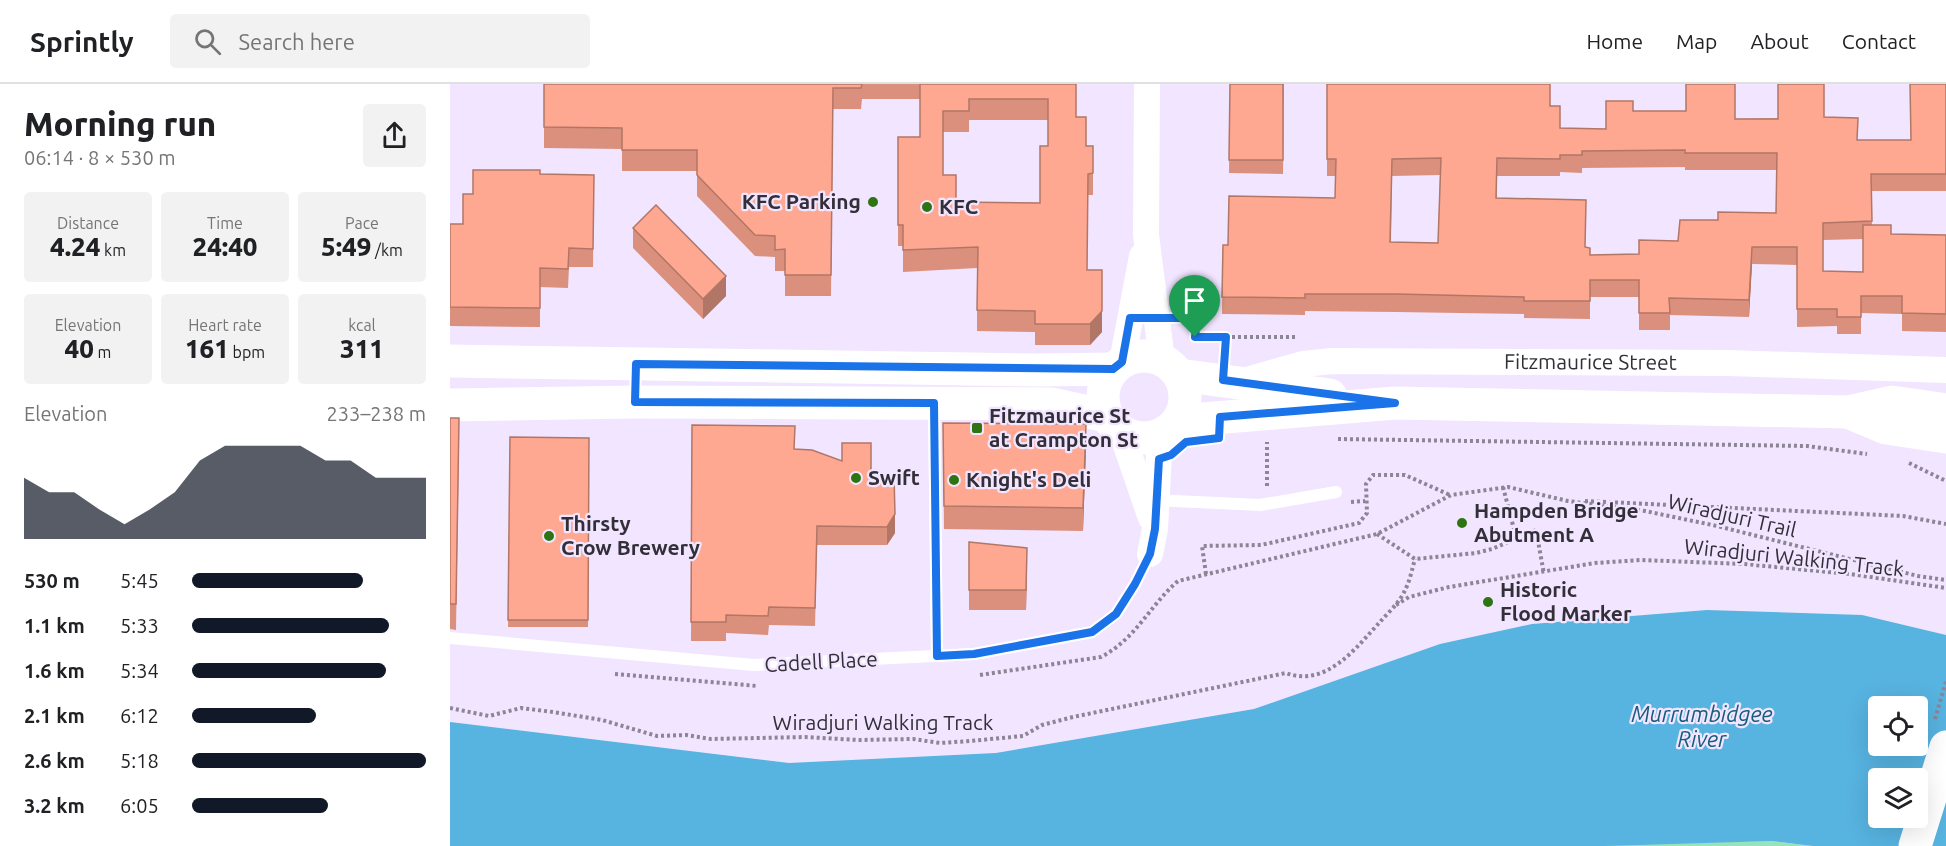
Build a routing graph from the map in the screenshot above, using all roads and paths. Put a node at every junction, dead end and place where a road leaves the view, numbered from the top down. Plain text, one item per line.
1 (1147, 84) edge
2 (1146, 235) junction
3 (1157, 318) junction
4 (450, 361) edge
5 (636, 364) junction
6 (1118, 366) junction
7 (1170, 367) junction
8 (1946, 370) edge
9 (1230, 381) junction
10 (635, 402) junction
11 (934, 403) junction
12 (1395, 403) junction
13 (450, 405) edge
14 (1946, 410) edge
15 (1848, 412) junction
16 (1114, 425) junction
17 (1169, 428) junction
18 (1946, 437) edge
19 (1257, 438) dead end
20 (1267, 439) junction
21 (1278, 439) dead end
22 (1331, 439) dead end
23 (1878, 441) junction
24 (1946, 459) edge
25 (1899, 461) dead end
26 (1946, 481) edge
27 (1503, 487) junction
28 (1268, 490) dead end
29 (1336, 492) dead end
30 (1451, 495) junction
31 (1151, 500) junction
32 (1565, 500) junction
33 (1365, 501) junction
34 (1357, 502) dead end
35 (1946, 524) edge
36 (1516, 537) junction
37 (1150, 554) joint
38 (1415, 559) junction
39 (1206, 574) dead end
40 (1544, 574) junction
41 (1946, 580) edge
42 (1946, 588) edge
43 (1393, 607) junction
44 (450, 638) edge
45 (937, 656) junction
46 (450, 708) edge
47 (1946, 747) edge
48 (1915, 846) edge

1 - 2 street
2 - 3 street
2 - 6 street
3 - 7 street
3 - 9 path
4 - 5 main road
5 - 6 main road
5 - 10 main road
6 - 7 main road
6 - 16 main road
7 - 9 main road, Fitzmaurice Street
7 - 17 main road
8 - 9 street, Fitzmaurice Street
9 - 12 main road, Fitzmaurice Street
10 - 11 main road
10 - 13 main road
11 - 16 main road
11 - 45 lane
12 - 15 main road, Fitzmaurice Street
12 - 17 main road, Fitzmaurice Street
14 - 15 main road, Fitzmaurice Street
15 - 23 main road, Fitzmaurice Street
16 - 17 main road
16 - 31 street
17 - 31 street
18 - 23 main road, Fitzmaurice Street
19 - 20 path
20 - 21 path
20 - 28 path
22 - 23 path
23 - 24 main road
25 - 26 path
27 - 30 path, Wiradjuri Trail
27 - 32 path, Wiradjuri Trail
27 - 36 path
29 - 31 lane
30 - 33 path
30 - 38 path, Wiradjuri Trail
31 - 37 street
32 - 35 path
32 - 41 path, Wiradjuri Trail
33 - 34 path
33 - 39 path
36 - 38 path
36 - 40 path
37 - 45 lane, Cadell Place
38 - 43 path, Wiradjuri Walking Track
40 - 42 path, Wiradjuri Walking Track
40 - 43 path, Wiradjuri Walking Track
43 - 46 path, Wiradjuri Walking Track
44 - 45 lane, Cadell Place
47 - 48 main road

